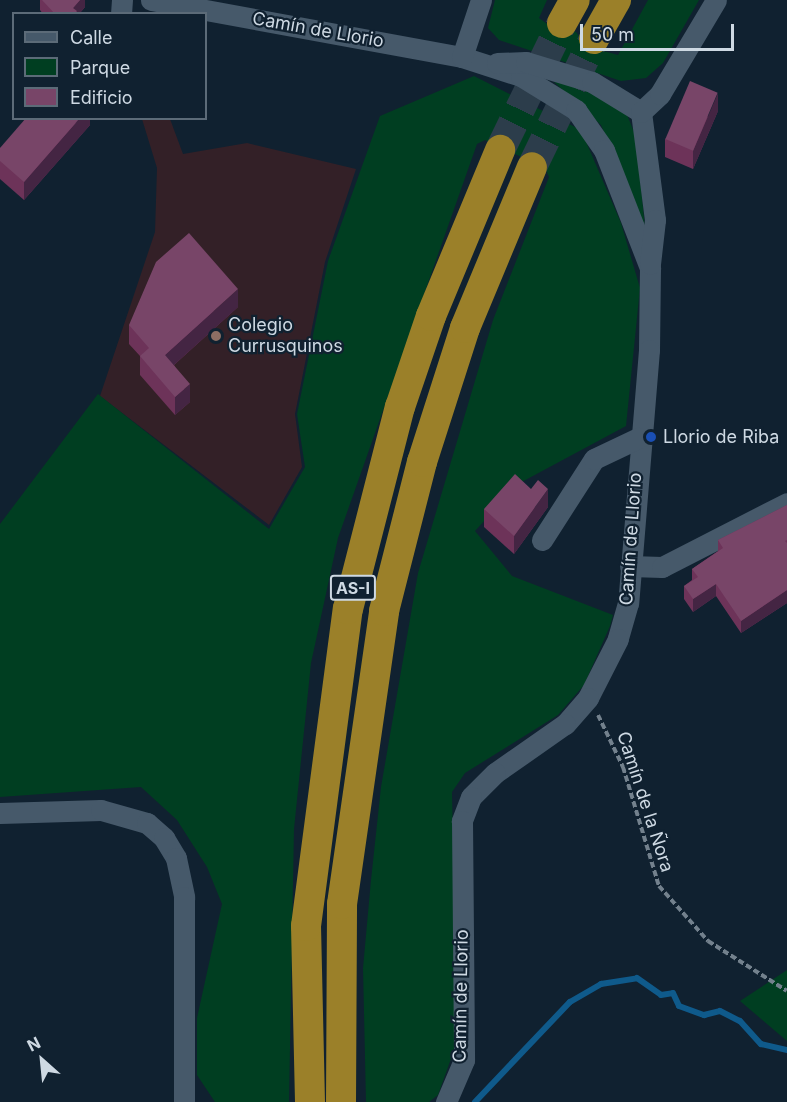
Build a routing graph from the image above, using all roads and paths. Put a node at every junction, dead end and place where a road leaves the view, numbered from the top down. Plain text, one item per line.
1 (481, 0) edge
2 (616, 0) edge
3 (716, 0) edge
4 (156, 5) edge
5 (197, 12) edge
6 (207, 14) edge
7 (594, 39) tunnel mouth
8 (462, 57) junction
9 (484, 63) junction
10 (641, 112) junction
11 (500, 150) tunnel mouth
12 (532, 167) tunnel mouth
13 (650, 268) junction
14 (638, 438) junction
15 (787, 503) edge
16 (542, 540) dead end
17 (630, 566) junction
18 (588, 698) junction
19 (0, 813) edge
20 (787, 991) edge
21 (184, 1102) edge
22 (310, 1102) edge
23 (340, 1102) edge
24 (446, 1102) edge

1 - 8 street
2 - 7 highway
3 - 10 street
4 - 5 street, Camín de Llorio
6 - 8 street, Camín de Llorio
8 - 9 street, Camín de Llorio
9 - 10 street, Camín de Llorio
9 - 13 street, Camín de Llorio
10 - 13 street, Camín de Llorio
11 - 22 highway, AS-I
12 - 23 highway, AS-I
13 - 14 street, Camín de Llorio
14 - 16 street
14 - 17 street, Camín de Llorio
15 - 17 street
17 - 18 street, Camín de Llorio
18 - 20 path, Camín de la Ñora
18 - 24 street, Camín de Llorio
19 - 21 street

